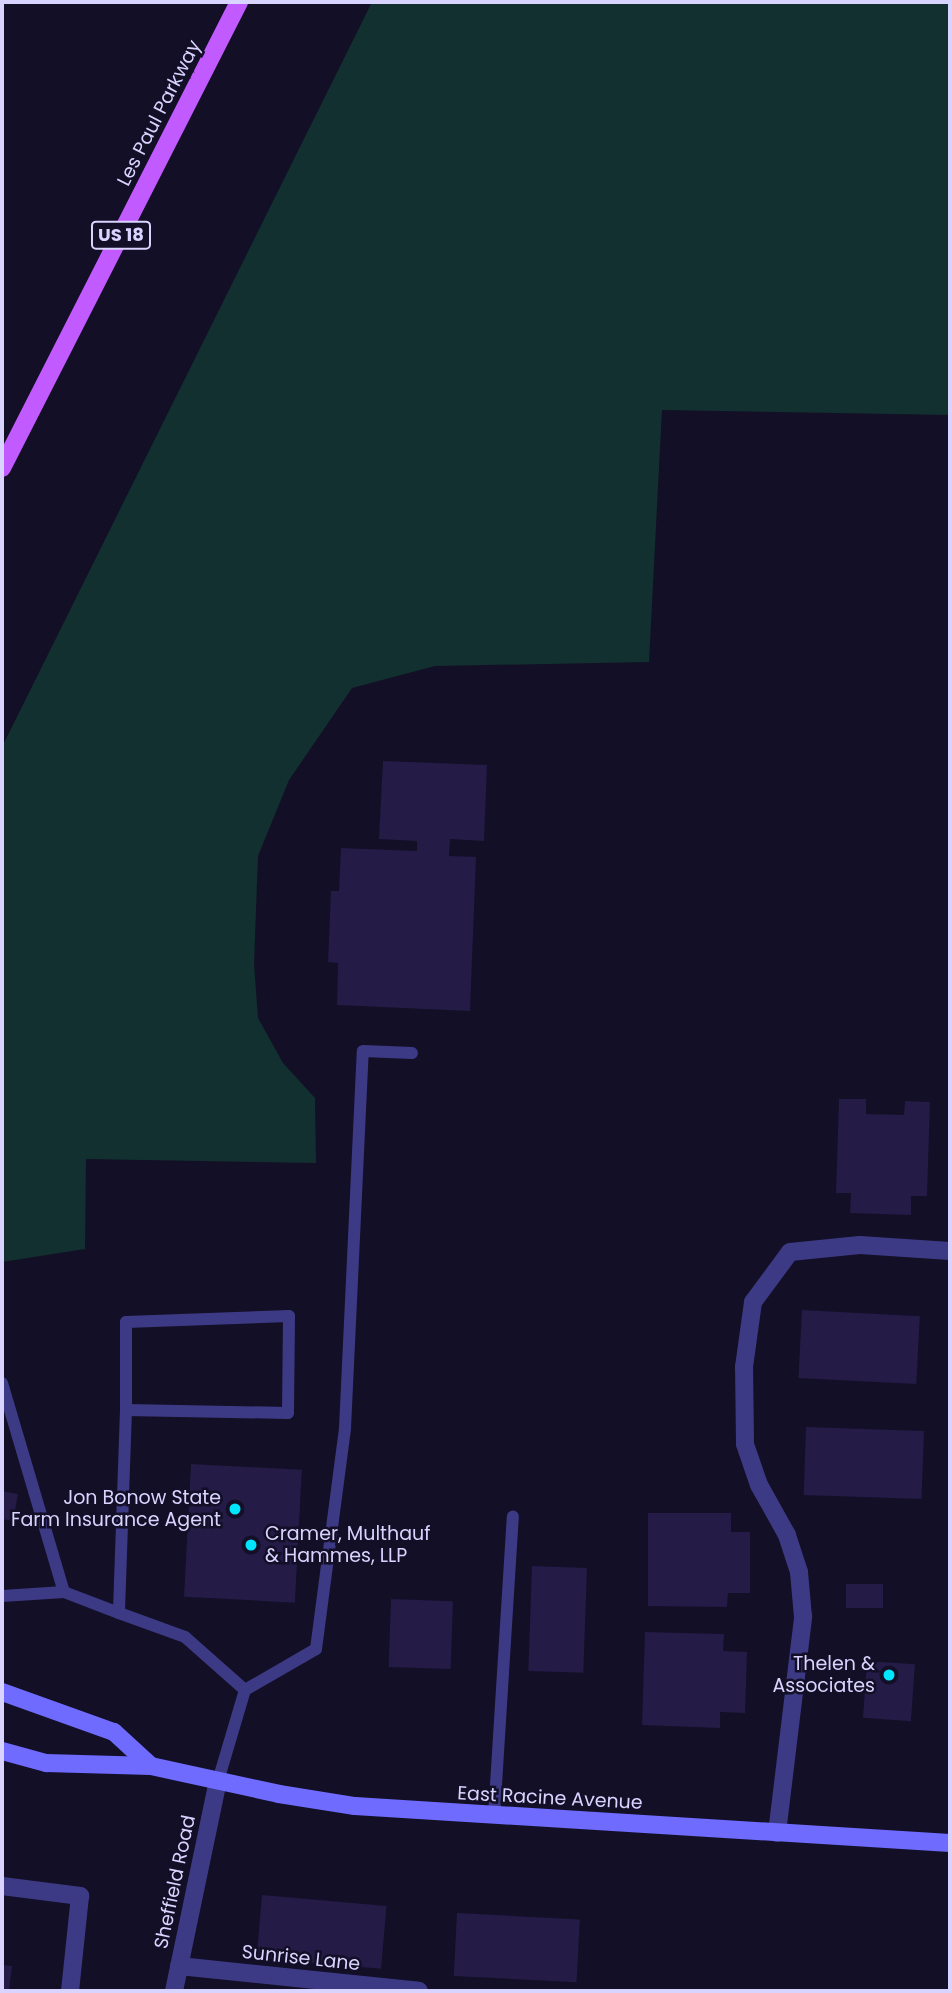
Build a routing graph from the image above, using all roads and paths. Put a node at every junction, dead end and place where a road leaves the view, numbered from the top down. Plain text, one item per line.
1 (239, 2) edge
2 (2, 468) edge
3 (412, 1053) dead end
4 (950, 1251) edge
5 (2, 1383) edge
6 (126, 1410) junction
7 (513, 1517) dead end
8 (64, 1592) junction
9 (2, 1597) edge
10 (119, 1613) junction
11 (245, 1690) junction
12 (2, 1692) edge
13 (2, 1751) edge
14 (151, 1766) junction
15 (218, 1781) junction
16 (494, 1816) junction
17 (777, 1833) junction
18 (950, 1843) edge
19 (2, 1886) edge
20 (179, 1966) junction
21 (70, 1991) edge
22 (174, 1991) edge
23 (419, 1991) edge

1 - 2 main road, Les Paul Parkway / US 18
3 - 11 lane
4 - 17 street
5 - 8 lane
6 - 6 lane
6 - 10 lane
7 - 16 lane
8 - 9 lane
8 - 10 lane
10 - 11 lane
11 - 15 lane
12 - 14 main road, East Racine Avenue
13 - 14 main road, East Racine Avenue
14 - 15 main road, East Racine Avenue
15 - 16 main road, East Racine Avenue
15 - 20 street, Sheffield Road
16 - 17 main road, East Racine Avenue
17 - 18 main road, East Racine Avenue
19 - 21 street
20 - 22 street, Sheffield Road
20 - 23 street, Sunrise Lane

